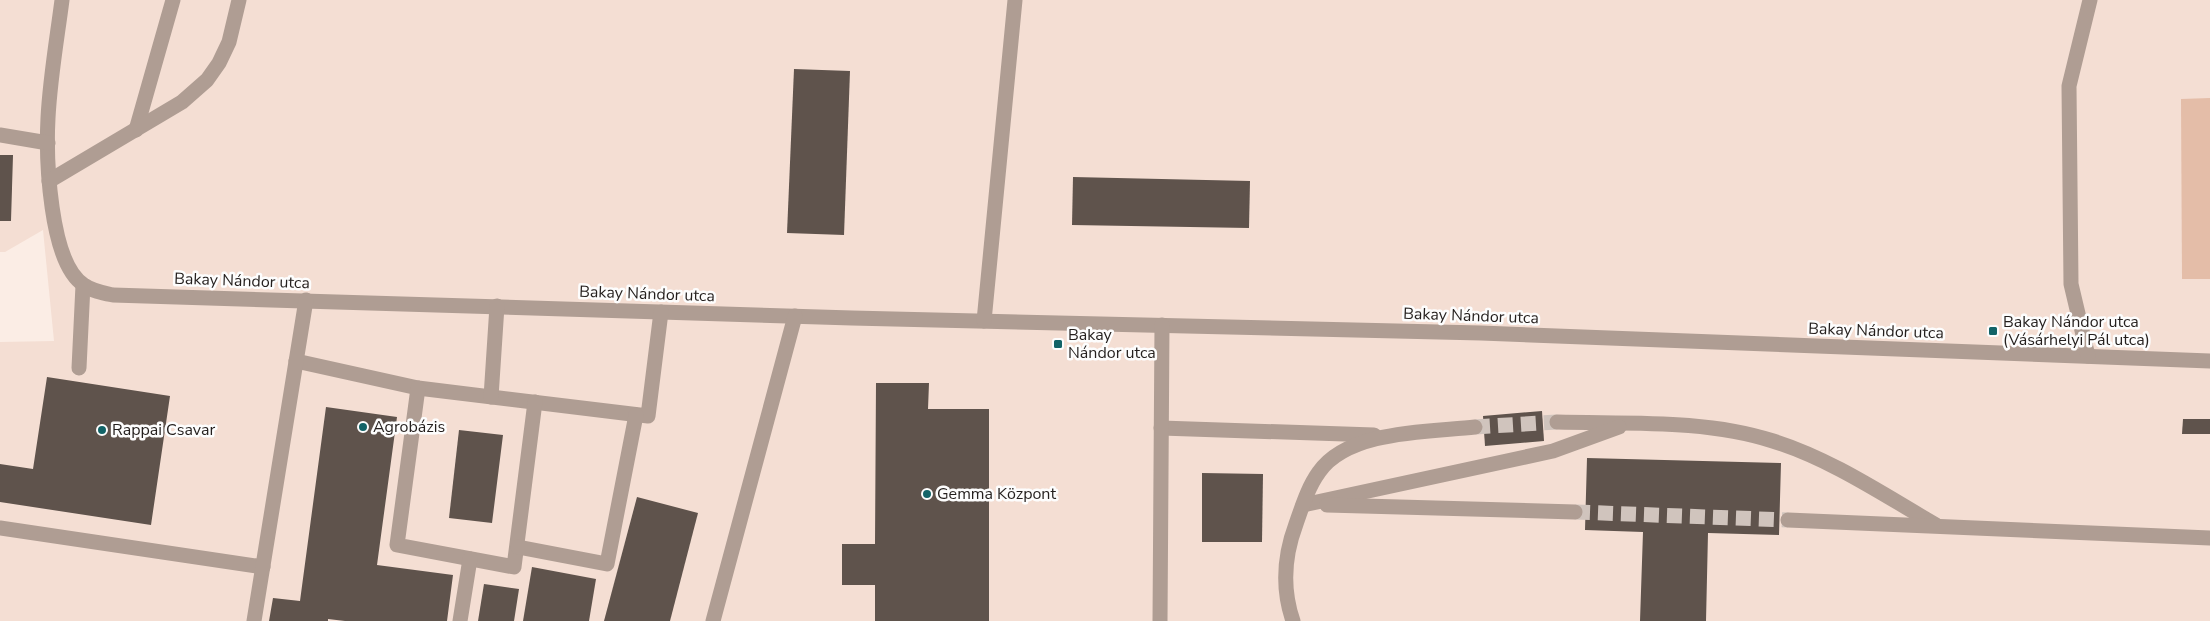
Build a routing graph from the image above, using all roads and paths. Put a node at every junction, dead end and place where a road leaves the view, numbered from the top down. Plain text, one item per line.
1 (62, 0) edge
2 (172, 0) edge
3 (239, 0) edge
4 (1015, 0) edge
5 (2090, 0) edge
6 (136, 130) junction
7 (0, 135) edge
8 (48, 143) junction
9 (49, 181) junction
10 (83, 285) junction
11 (306, 300) junction
12 (497, 306) junction
13 (661, 312) junction
14 (795, 316) junction
15 (984, 321) junction
16 (1162, 325) junction
17 (2088, 356) junction
18 (296, 361) junction
19 (2210, 361) edge
20 (79, 368) dead end
21 (418, 388) junction
22 (492, 397) junction
23 (535, 402) junction
24 (636, 415) junction
25 (1557, 422) tunnel mouth
26 (1628, 424) junction
27 (1475, 427) tunnel mouth
28 (1161, 428) junction
29 (1393, 436) junction
30 (1303, 505) junction
31 (1575, 512) tunnel mouth
32 (1788, 520) tunnel mouth
33 (1939, 526) junction
34 (0, 528) edge
35 (2210, 538) edge
36 (518, 547) junction
37 (470, 558) junction
38 (263, 567) junction
39 (254, 621) edge
40 (460, 621) edge
41 (714, 621) edge
42 (1160, 621) edge
43 (1293, 621) edge

1 - 8 street
2 - 6 street
3 - 6 street
4 - 15 street
5 - 17 street
6 - 9 street
7 - 8 street
8 - 9 street
9 - 10 street
10 - 11 street, Bakay Nándor utca
10 - 20 street
11 - 12 street, Bakay Nándor utca
11 - 18 street
12 - 13 street, Bakay Nándor utca
12 - 22 street
13 - 14 street, Bakay Nándor utca
13 - 24 street
14 - 15 street, Bakay Nándor utca
14 - 41 street
15 - 16 street, Bakay Nándor utca
16 - 17 street, Bakay Nándor utca
16 - 28 street
17 - 19 street, Bakay Nándor utca
18 - 21 street
18 - 38 street
21 - 22 street
21 - 37 street
22 - 23 street
23 - 24 street
23 - 36 street
24 - 36 street
25 - 26 street
26 - 30 street
26 - 33 street
27 - 29 street
28 - 29 street
28 - 42 street
29 - 30 street
30 - 31 street
30 - 43 street
32 - 33 street
33 - 35 street
34 - 38 street
36 - 37 street
37 - 40 street
38 - 39 street

